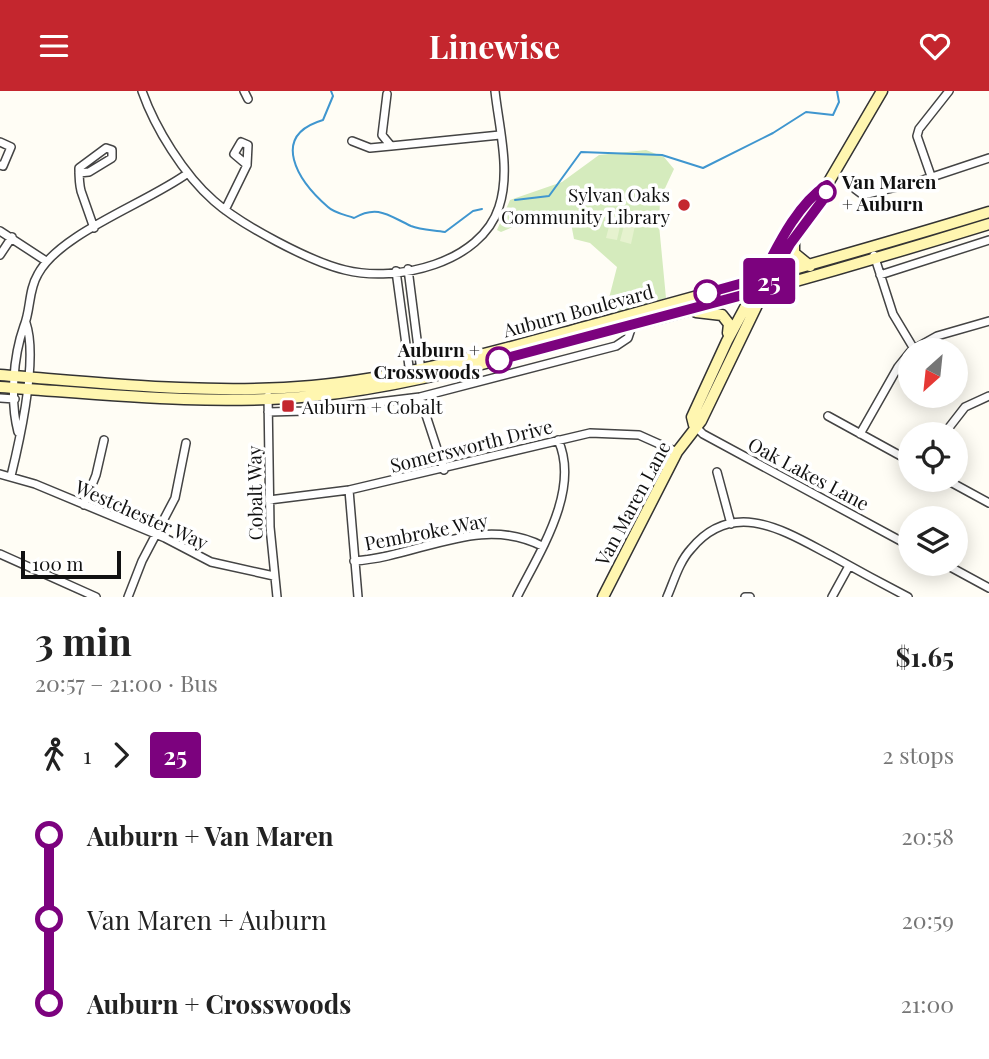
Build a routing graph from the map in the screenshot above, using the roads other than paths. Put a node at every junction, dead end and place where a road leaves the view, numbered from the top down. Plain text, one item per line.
1 (142, 91) edge
2 (495, 91) edge
3 (882, 91) edge
4 (948, 91) edge
5 (387, 94) dead end
6 (500, 135) junction
7 (352, 141) dead end
8 (0, 142) edge
9 (391, 146) junction
10 (989, 158) edge
11 (0, 165) edge
12 (247, 165) dead end
13 (79, 173) junction
14 (188, 173) junction
15 (931, 176) junction
16 (827, 185) junction
17 (855, 189) dead end
18 (225, 210) junction
19 (989, 212) edge
20 (989, 224) edge
21 (94, 228) junction
22 (0, 231) edge
23 (12, 237) junction
24 (794, 237) junction
25 (989, 240) edge
26 (873, 247) junction
27 (0, 255) edge
28 (875, 260) junction
29 (46, 261) junction
30 (810, 266) junction
31 (408, 269) junction
32 (396, 271) junction
33 (880, 275) junction
34 (766, 277) junction
35 (760, 291) junction
36 (685, 311) junction
37 (989, 321) edge
38 (26, 323) junction
39 (632, 326) junction
40 (906, 338) edge
41 (933, 338) edge
42 (727, 341) junction
43 (719, 357) junction
44 (898, 367) edge
45 (422, 373) junction
46 (0, 375) edge
47 (16, 376) junction
48 (410, 376) junction
49 (28, 377) junction
50 (0, 387) edge
51 (268, 388) junction
52 (716, 390) junction
53 (19, 392) junction
54 (989, 396) edge
55 (420, 397) junction
56 (0, 398) edge
57 (268, 400) junction
58 (268, 412) junction
59 (828, 416) dead end
60 (953, 422) edge
61 (694, 425) junction
62 (18, 432) junction
63 (860, 434) junction
64 (104, 440) dead end
65 (558, 440) junction
66 (186, 443) dead end
67 (677, 452) junction
68 (898, 455) edge
69 (444, 470) junction
70 (717, 472) dead end
71 (0, 474) edge
72 (11, 476) junction
73 (349, 490) junction
74 (968, 492) edge
75 (270, 500) junction
76 (989, 503) edge
77 (84, 505) junction
78 (731, 524) junction
79 (157, 535) junction
80 (898, 540) edge
81 (542, 546) junction
82 (0, 554) edge
83 (354, 561) junction
84 (849, 566) junction
85 (274, 576) junction
86 (967, 576) edge
87 (989, 588) edge
88 (96, 597) edge
89 (128, 597) edge
90 (277, 597) edge
91 (358, 597) edge
92 (517, 597) edge
93 (603, 597) edge
94 (667, 597) edge
95 (832, 597) edge
96 (908, 597) edge

1 - 14 street
2 - 6 street
3 - 16 main road, Van Maren Lane
4 - 15 street
5 - 9 street
6 - 9 street
6 - 31 street
7 - 9 street
8 - 11 street
10 - 15 street
12 - 18 street
13 - 13 street
13 - 21 street
14 - 18 street
14 - 21 street
15 - 17 street
16 - 24 main road, Van Maren Lane
16 - 34 main road, Van Maren Lane
18 - 32 street
19 - 26 main road, Auburn Boulevard
20 - 28 main road, Auburn Boulevard
21 - 29 street
22 - 23 street
23 - 27 street
23 - 29 street
24 - 30 main road
24 - 34 main road, Van Maren Lane
25 - 33 street
26 - 28 street
26 - 30 main road, Auburn Boulevard
28 - 33 street
28 - 35 main road, Auburn Boulevard
29 - 38 street
30 - 34 main road, Auburn Boulevard
31 - 32 street
31 - 45 street
32 - 48 street
33 - 40 street
34 - 35 main road, Van Maren Lane
34 - 45 main road, Auburn Boulevard
35 - 36 main road, Auburn Boulevard
35 - 42 main road, Van Maren Lane
35 - 52 main road, Van Maren Lane
36 - 39 main road, Auburn Boulevard
36 - 42 main road
37 - 41 street
38 - 47 street
38 - 49 street
39 - 45 main road, Auburn Boulevard
39 - 55 street
42 - 43 main road, Van Maren Lane
43 - 52 main road
43 - 61 main road, Van Maren Lane
44 - 63 street
45 - 48 main road, Auburn Boulevard
46 - 47 main road, Auburn Boulevard
47 - 49 main road, Auburn Boulevard
47 - 53 street
48 - 51 main road, Auburn Boulevard
48 - 57 main road, Auburn Boulevard
49 - 51 main road, Auburn Boulevard
49 - 53 street
50 - 53 main road, Auburn Boulevard
51 - 57 street, Cobalt Way
52 - 61 main road, Van Maren Lane
53 - 56 street
53 - 57 main road, Auburn Boulevard
53 - 62 street
53 - 62 street
54 - 60 street
55 - 58 street
55 - 69 street
57 - 58 street, Cobalt Way
58 - 75 street, Cobalt Way
59 - 63 street
61 - 67 main road, Van Maren Lane
61 - 80 street, Oak Lakes Lane
62 - 72 street
63 - 68 street
64 - 77 street
65 - 67 street, Somersworth Drive
65 - 69 street, Somersworth Drive
65 - 81 street
66 - 79 street
67 - 93 main road, Van Maren Lane
69 - 73 street, Somersworth Drive
70 - 78 street
71 - 72 street, Westchester Way
72 - 77 street, Westchester Way
73 - 75 street, Somersworth Drive
73 - 83 street
74 - 76 street
75 - 85 street, Cobalt Way
77 - 79 street, Westchester Way
78 - 84 street
78 - 94 street
79 - 85 street, Westchester Way
79 - 89 street
81 - 83 street, Pembroke Way
81 - 92 street
82 - 88 street
83 - 91 street
84 - 95 street
84 - 96 street
85 - 90 street, Cobalt Way
86 - 87 street

